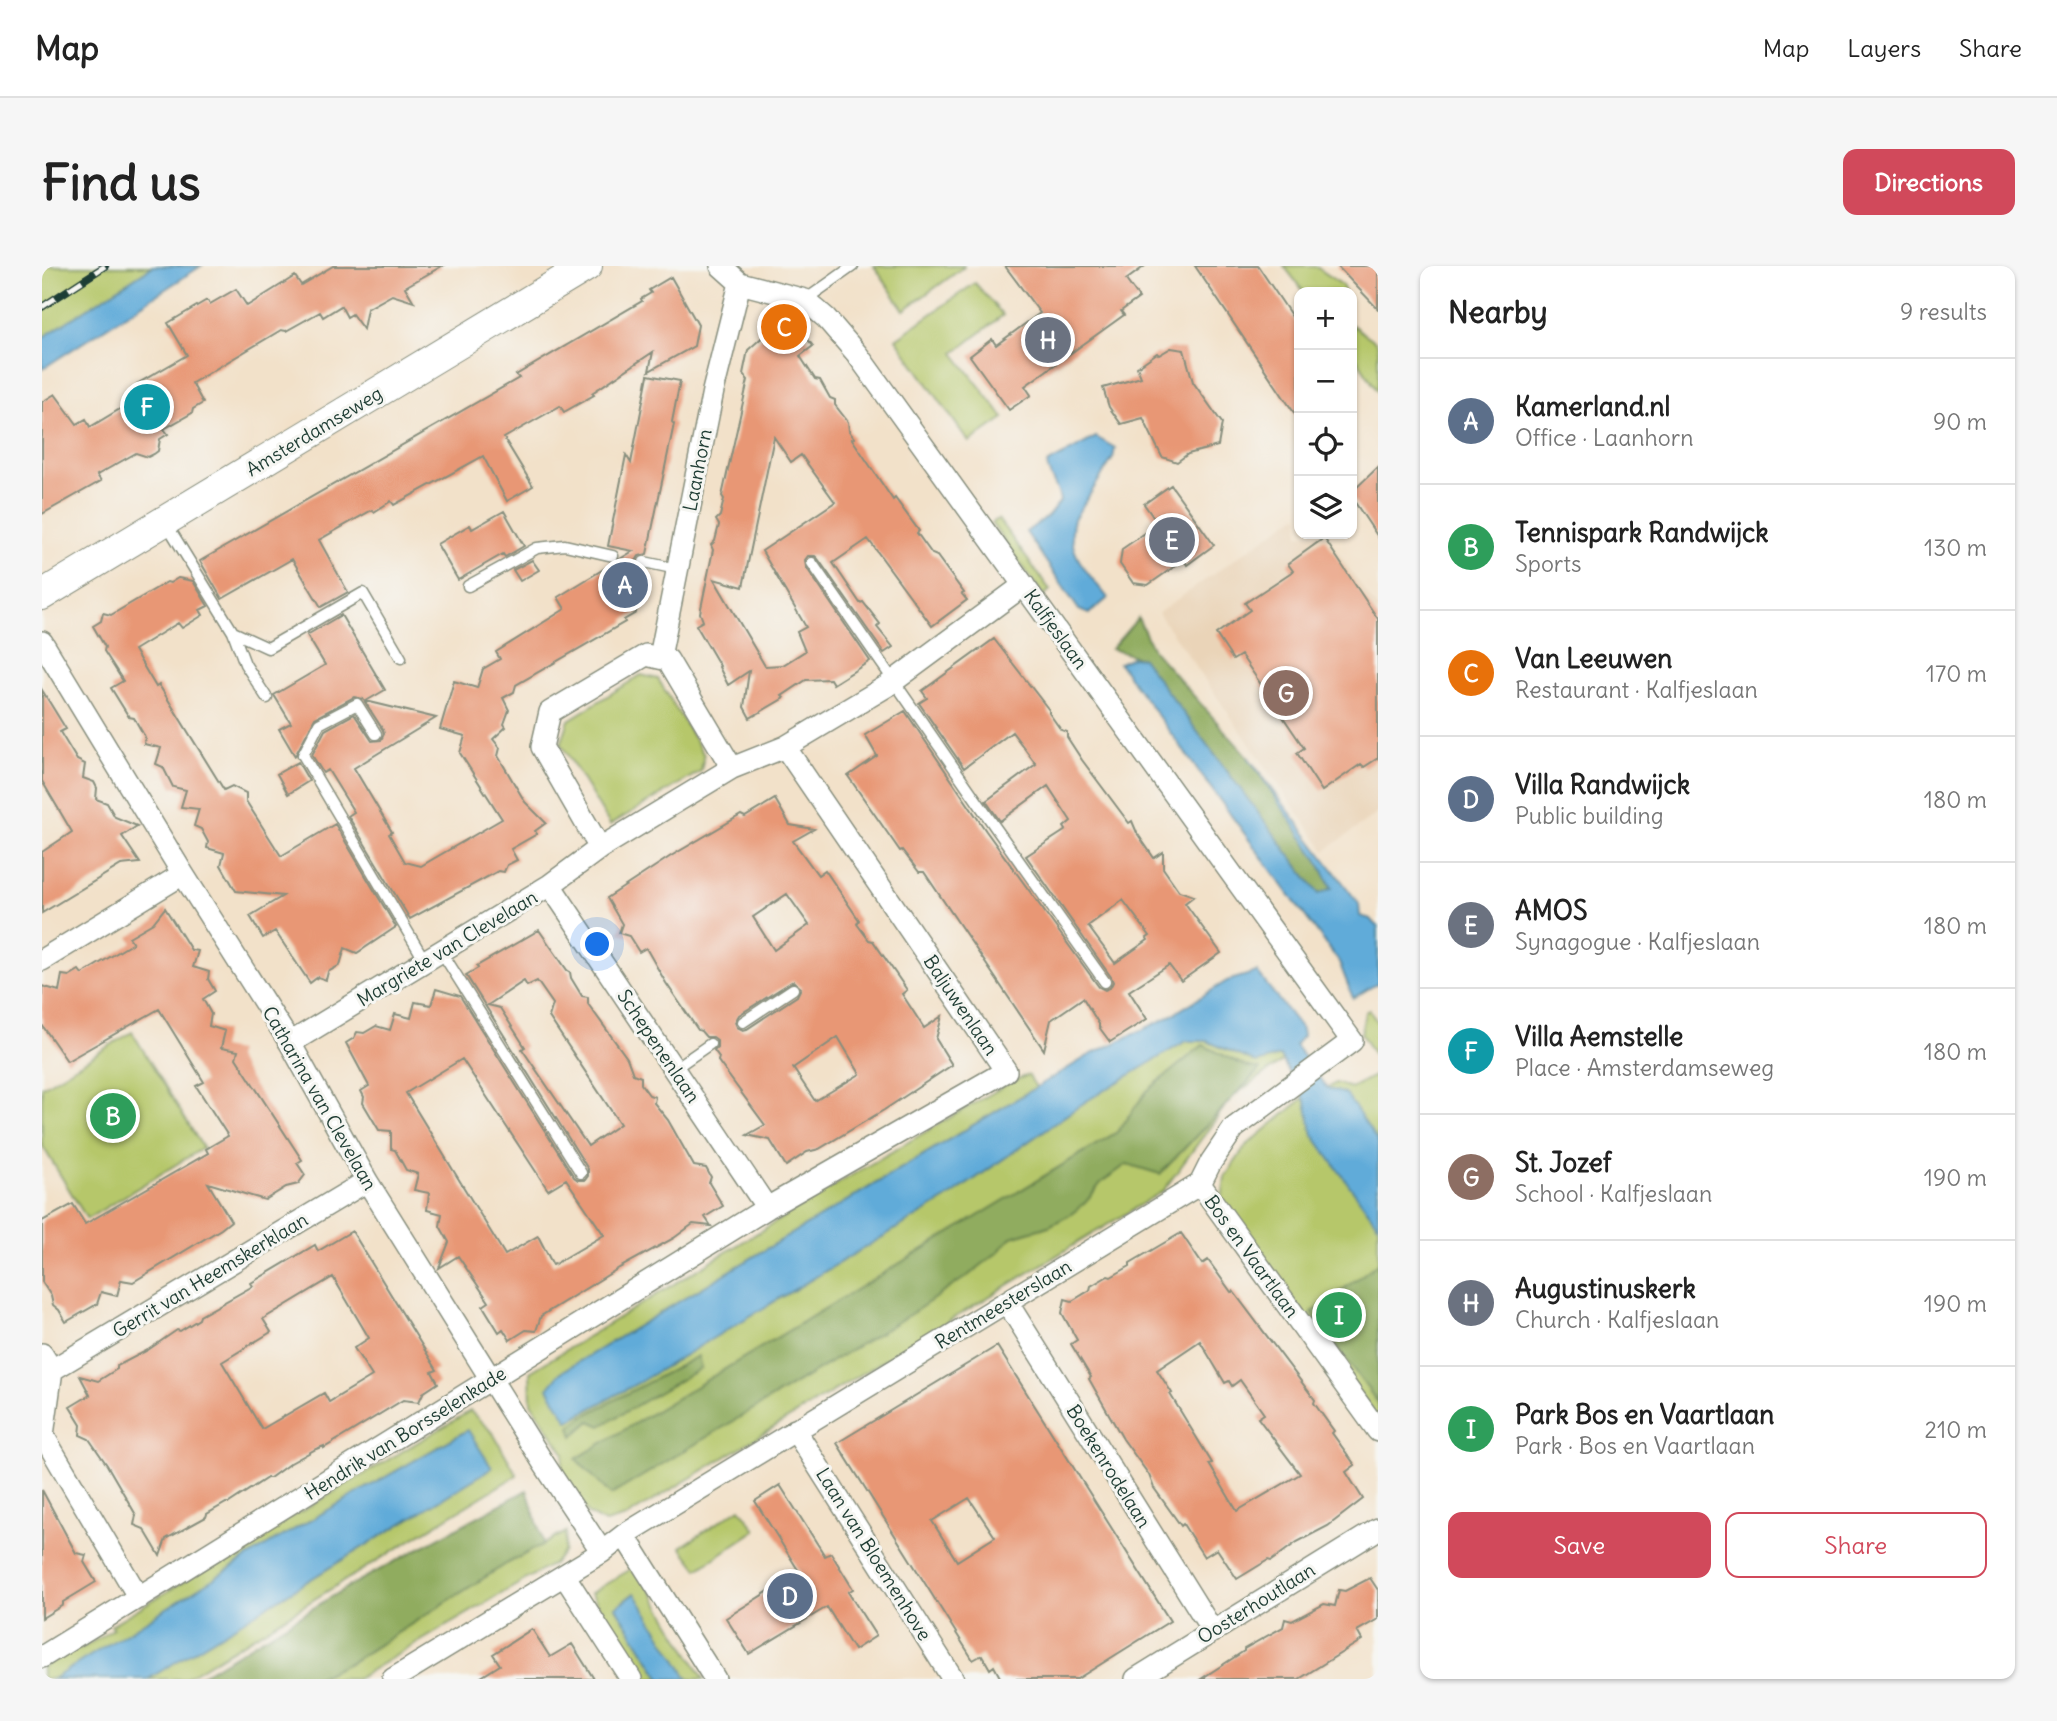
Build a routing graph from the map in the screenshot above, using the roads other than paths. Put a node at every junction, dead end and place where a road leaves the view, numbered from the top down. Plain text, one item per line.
1 (587, 266) edge
2 (721, 266) edge
3 (853, 266) edge
4 (740, 284) junction
5 (805, 300) junction
6 (165, 521) junction
7 (613, 556) dead end
8 (644, 562) dead end
9 (812, 563) dead end
10 (677, 569) junction
11 (1024, 585) junction
12 (468, 586) dead end
13 (42, 596) edge
14 (233, 632) junction
15 (42, 642) edge
16 (660, 657) junction
17 (401, 658) dead end
18 (894, 681) junction
19 (267, 698) dead end
20 (376, 734) dead end
21 (785, 747) junction
22 (732, 768) junction
23 (600, 848) junction
24 (183, 874) junction
25 (550, 885) junction
26 (433, 956) junction
27 (42, 960) edge
28 (1105, 982) dead end
29 (793, 989) dead end
30 (743, 1022) dead end
31 (1352, 1041) joint
32 (290, 1043) junction
33 (710, 1044) dead end
34 (674, 1069) junction
35 (581, 1173) dead end
36 (367, 1181) junction
37 (1200, 1184) junction
38 (767, 1208) junction
39 (1007, 1303) junction
40 (47, 1362) edge
41 (492, 1378) junction
42 (795, 1430) junction
43 (1378, 1431) edge
44 (1378, 1529) edge
45 (624, 1535) junction
46 (602, 1552) junction
47 (564, 1574) junction
48 (139, 1598) junction
49 (1212, 1630) junction
50 (42, 1657) edge
51 (393, 1679) edge
52 (631, 1679) edge
53 (715, 1679) edge
54 (953, 1679) edge
55 (1136, 1679) edge

1 - 6 main road, Amsterdamseweg
2 - 4 street, Kalfjeslaan
3 - 5 lane
4 - 5 street, Kalfjeslaan
4 - 10 street, Laanhorn
5 - 11 street, Kalfjeslaan
6 - 13 main road, Amsterdamseweg
6 - 14 lane
7 - 12 lane
8 - 10 lane
9 - 18 lane
10 - 16 street, Laanhorn
11 - 18 street
11 - 31 street, Kalfjeslaan
14 - 17 lane
14 - 19 lane
15 - 24 street, Catharina van Clevelaan
16 - 22 street
16 - 23 street
18 - 21 street
18 - 28 lane
20 - 26 lane
21 - 22 street
21 - 38 street, Baljuwenlaan
22 - 23 street, Margriete van Clevelaan
23 - 25 street, Margriete van Clevelaan
24 - 27 street
24 - 32 street, Catharina van Clevelaan
25 - 26 street, Margriete van Clevelaan
25 - 34 street, Schepenenlaan
26 - 32 street, Margriete van Clevelaan
26 - 35 lane
29 - 30 lane
31 - 37 street, Rentmeesterslaan
32 - 36 street, Catharina van Clevelaan
33 - 34 lane
34 - 38 street, Schepenenlaan
36 - 40 street, Gerrit van Heemskerklaan
36 - 41 street, Catharina van Clevelaan
37 - 39 street, Rentmeesterslaan
37 - 43 street, Bos en Vaartlaan
38 - 41 street, Hendrik van Borsselenkade
39 - 42 street, Rentmeesterslaan
39 - 49 street, Boekenrodelaan
40 - 48 street
41 - 46 street, Catharina van Clevelaan
41 - 48 street, Hendrik van Borsselenkade
42 - 45 street, Rentmeesterslaan
42 - 54 street, Laan van Bloemenhove
44 - 49 street, Oosterhoutlaan
45 - 46 street, Rentmeesterslaan
45 - 53 street
46 - 47 street, Rentmeesterslaan
47 - 51 street
47 - 52 street
48 - 50 street, Hendrik van Borsselenkade
49 - 55 street, Oosterhoutlaan

